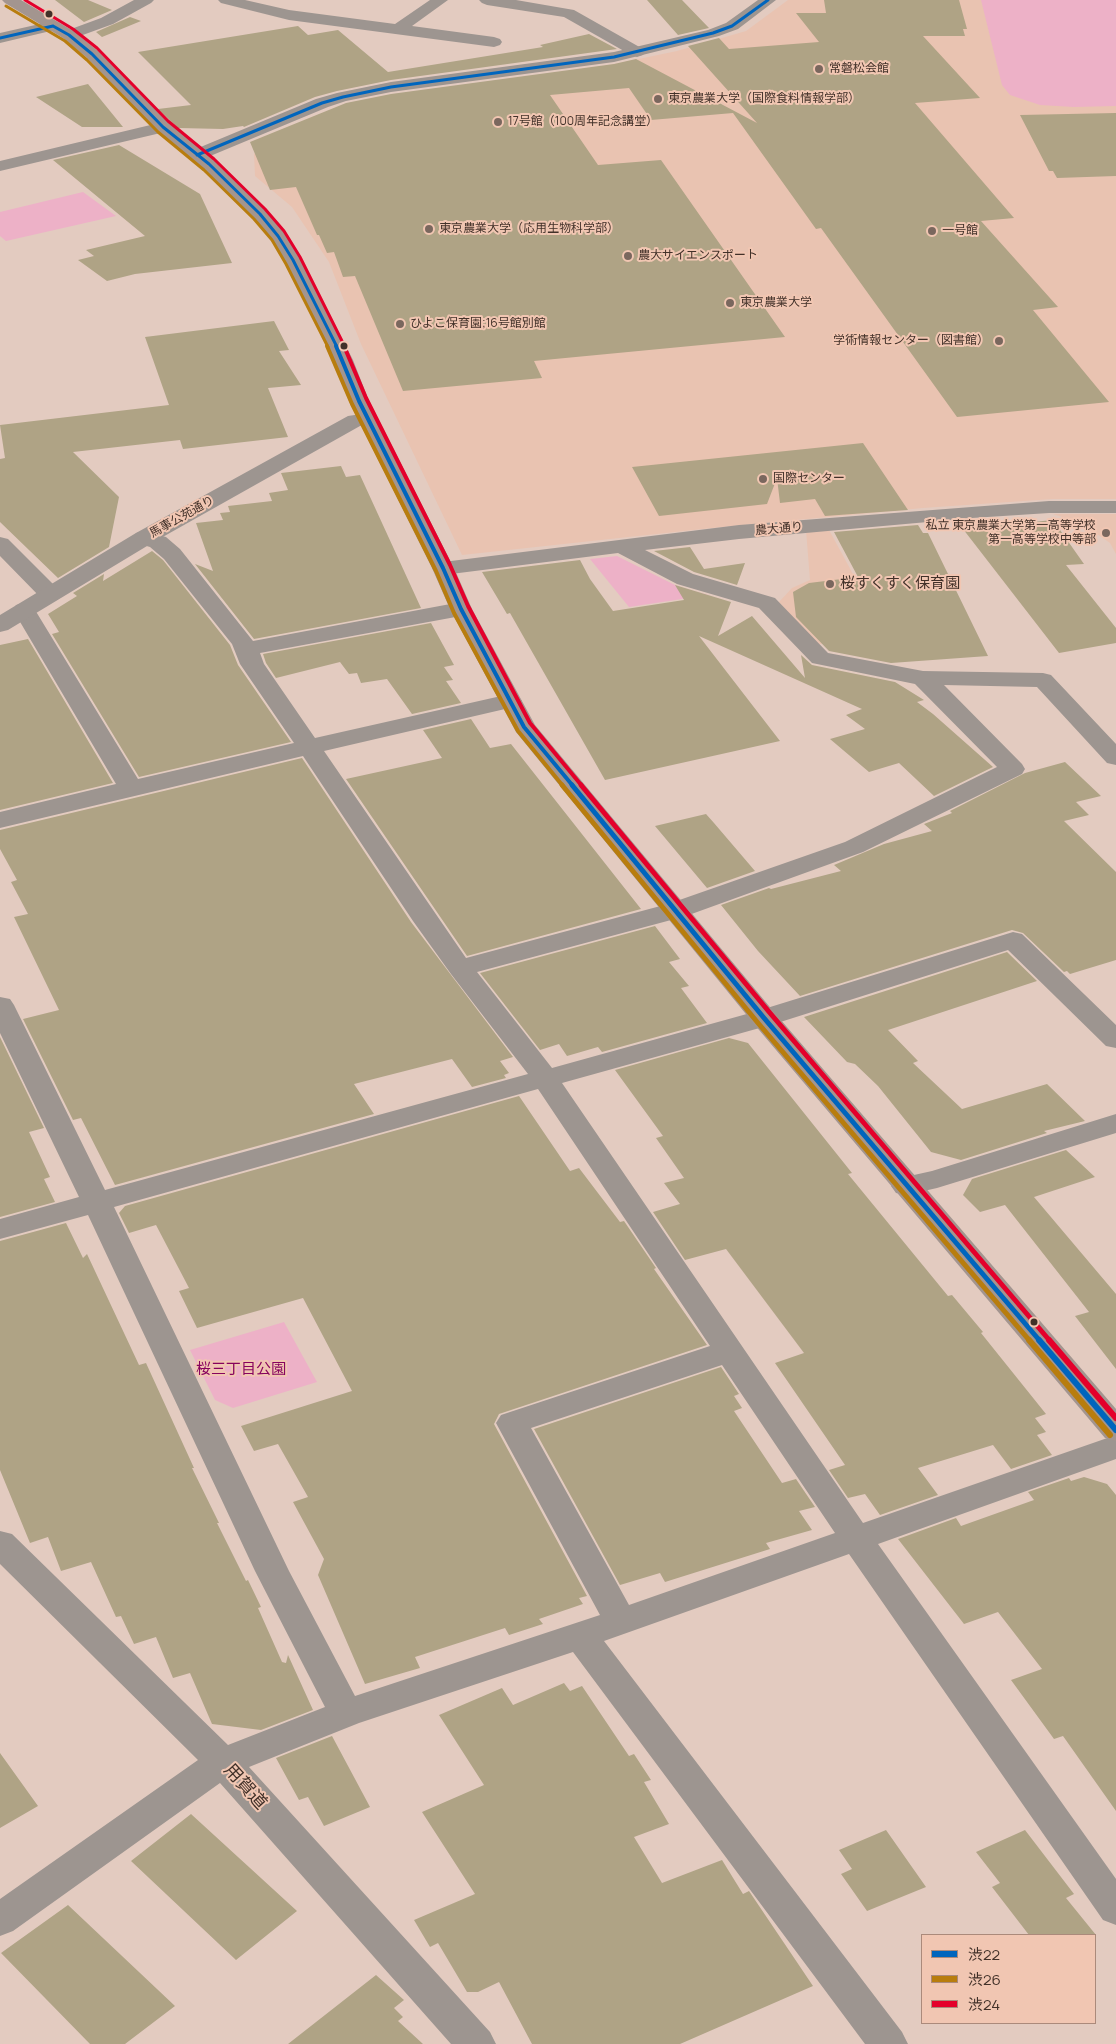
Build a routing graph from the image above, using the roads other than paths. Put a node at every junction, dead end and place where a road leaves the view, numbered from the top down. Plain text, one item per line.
1 (10, 0) edge
2 (146, 0) edge
3 (226, 0) edge
4 (440, 0) edge
5 (488, 0) edge
6 (768, 0) edge
7 (53, 26) junction
8 (398, 29) junction
9 (69, 35) junction
10 (0, 38) edge
11 (494, 42) dead end
12 (637, 52) junction
13 (163, 127) junction
14 (197, 155) junction
15 (0, 166) edge
16 (368, 419) junction
17 (1116, 507) edge
18 (144, 538) junction
19 (0, 544) edge
20 (621, 546) junction
21 (443, 568) junction
22 (50, 594) junction
23 (24, 610) junction
24 (461, 610) junction
25 (0, 625) edge
26 (247, 649) junction
27 (923, 678) junction
28 (510, 701) junction
29 (309, 749) junction
30 (1116, 758) edge
31 (131, 788) junction
32 (0, 820) edge
33 (677, 910) junction
34 (460, 968) junction
35 (0, 1005) edge
36 (764, 1018) junction
37 (1116, 1040) edge
38 (545, 1078) junction
39 (1116, 1123) edge
40 (906, 1186) junction
41 (96, 1201) junction
42 (0, 1229) edge
43 (729, 1352) junction
44 (1116, 1430) edge
45 (1116, 1447) edge
46 (856, 1540) junction
47 (0, 1543) edge
48 (620, 1620) junction
49 (580, 1636) junction
50 (346, 1713) junction
51 (223, 1762) junction
52 (1116, 1909) edge
53 (0, 1920) edge
54 (476, 2044) edge
55 (888, 2044) edge

1 - 7 main road
2 - 9 street
3 - 8 street
4 - 8 street
5 - 12 street
6 - 12 street
7 - 9 main road
7 - 10 street
8 - 11 street
9 - 13 main road
12 - 14 street
13 - 14 main road
13 - 15 street
14 - 16 main road
16 - 18 street, 馬事公苑通り
16 - 21 main road
17 - 20 street, 農大通り
18 - 22 street, 馬事公苑通り
18 - 26 street
19 - 22 street
20 - 21 street, 農大通り
20 - 27 street
21 - 24 main road
22 - 23 street, 馬事公苑通り
23 - 25 street, 馬事公苑通り
23 - 31 street
24 - 26 street
24 - 28 main road
26 - 29 street
27 - 30 street
27 - 33 street
28 - 29 street
28 - 33 main road
29 - 31 street
29 - 34 street
31 - 32 street
33 - 34 street
33 - 36 main road
34 - 38 street
35 - 41 street
36 - 37 street
36 - 38 street
36 - 40 main road
38 - 41 street
38 - 43 street
39 - 40 street
40 - 44 main road
41 - 42 street
41 - 50 street
43 - 46 street
43 - 48 street
45 - 46 street
46 - 48 street
46 - 52 street
47 - 51 street, 用賀道
48 - 49 street
49 - 50 street
49 - 55 street
50 - 51 street
51 - 53 street
51 - 54 street, 用賀道

